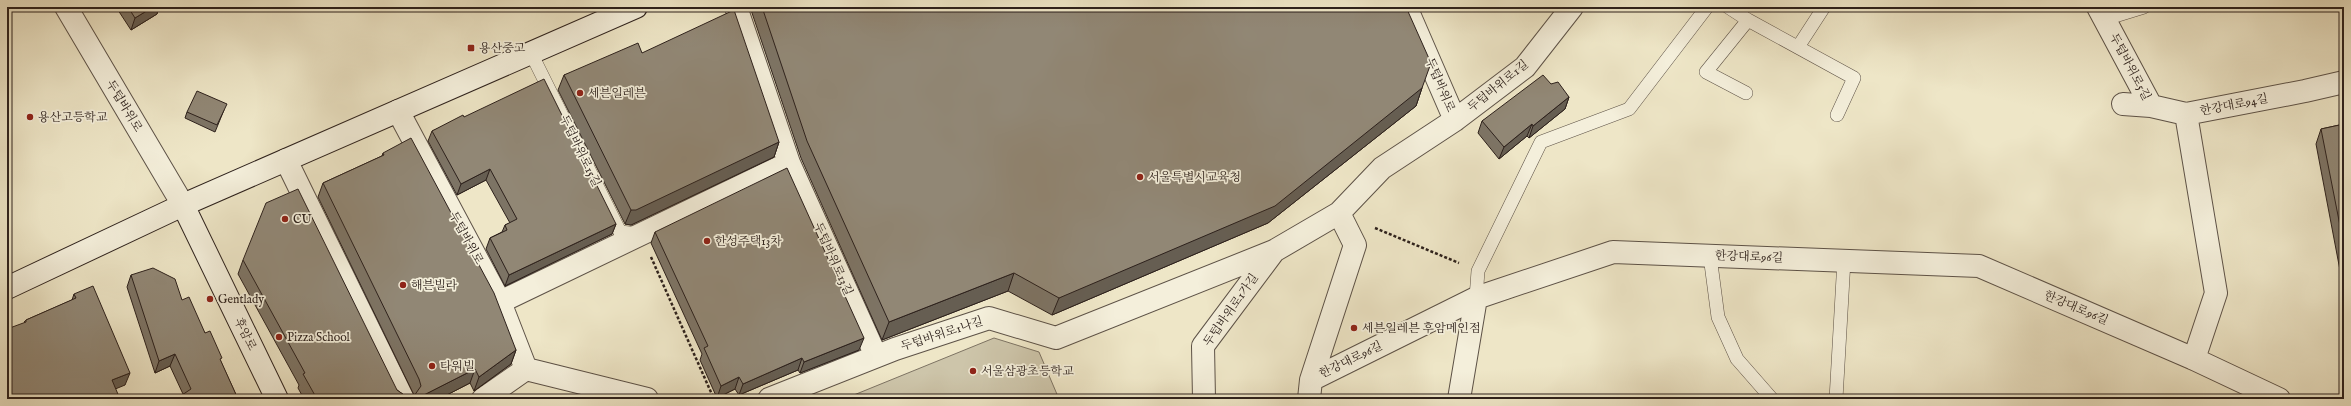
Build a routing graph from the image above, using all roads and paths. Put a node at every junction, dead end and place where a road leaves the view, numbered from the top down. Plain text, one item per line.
1 (66, 7) edge
2 (636, 7) edge
3 (736, 7) edge
4 (1406, 7) edge
5 (1572, 7) edge
6 (1707, 7) edge
7 (1728, 7) edge
8 (1824, 7) edge
9 (2144, 7) edge
10 (2101, 13) edge
11 (1748, 20) junction
12 (1798, 48) junction
13 (531, 53) junction
14 (2344, 82) edge
15 (1746, 93) dead end
16 (2123, 104) dead end
17 (2151, 106) junction
18 (398, 111) junction
19 (2186, 114) junction
20 (1837, 115) dead end
21 (1455, 120) junction
22 (286, 160) junction
23 (789, 163) junction
24 (183, 205) junction
25 (1339, 213) junction
26 (641, 234) junction
27 (1274, 251) junction
28 (1710, 256) junction
29 (1844, 260) junction
30 (1478, 271) junction
31 (7, 288) edge
32 (1476, 298) junction
33 (500, 302) junction
34 (876, 356) junction
35 (2194, 359) junction
36 (526, 369) junction
37 (1310, 389) edge
38 (2256, 394) edge
39 (277, 399) edge
40 (404, 399) edge
41 (483, 399) edge
42 (647, 399) edge
43 (714, 399) edge
44 (769, 399) edge
45 (1204, 399) edge
46 (1459, 399) edge
47 (1772, 399) edge
48 (1836, 399) edge
49 (2279, 399) edge

1 - 24 street, 두텁바위로
2 - 13 street
3 - 23 street, 두텁바위로13길
4 - 21 street, 두텁바위로
5 - 21 street, 두텁바위로1길
6 - 30 lane
7 - 11 lane
8 - 12 lane
9 - 10 lane
10 - 17 street, 두텁바위로5길
11 - 12 lane
11 - 15 lane
12 - 20 lane
13 - 18 street
13 - 26 lane, 두텁바위로15길
14 - 19 street, 한강대로94길
16 - 17 street, 한강대로94길
17 - 19 street, 한강대로94길
18 - 22 street
18 - 33 street, 두텁바위로
19 - 35 street
21 - 25 street, 두텁바위로1길
22 - 24 street
22 - 40 street
23 - 26 street
23 - 34 street, 두텁바위로13길
24 - 31 street
24 - 39 street, 후암로
25 - 27 street, 두텁바위로1길
25 - 30 path
25 - 37 street
26 - 33 street
26 - 43 path
27 - 34 street, 두텁바위로1나길
27 - 45 street, 두텁바위로1가길
28 - 29 street, 한강대로96길
28 - 32 street, 한강대로96길
28 - 47 lane
29 - 35 street, 한강대로96길
29 - 48 lane
30 - 32 lane
32 - 37 street, 한강대로96길
32 - 46 street
33 - 36 street, 두텁바위로
34 - 44 street, 두텁바위로1나길
35 - 38 street, 한강대로96길
36 - 41 street
36 - 42 street
38 - 49 street, 한강대로96길

